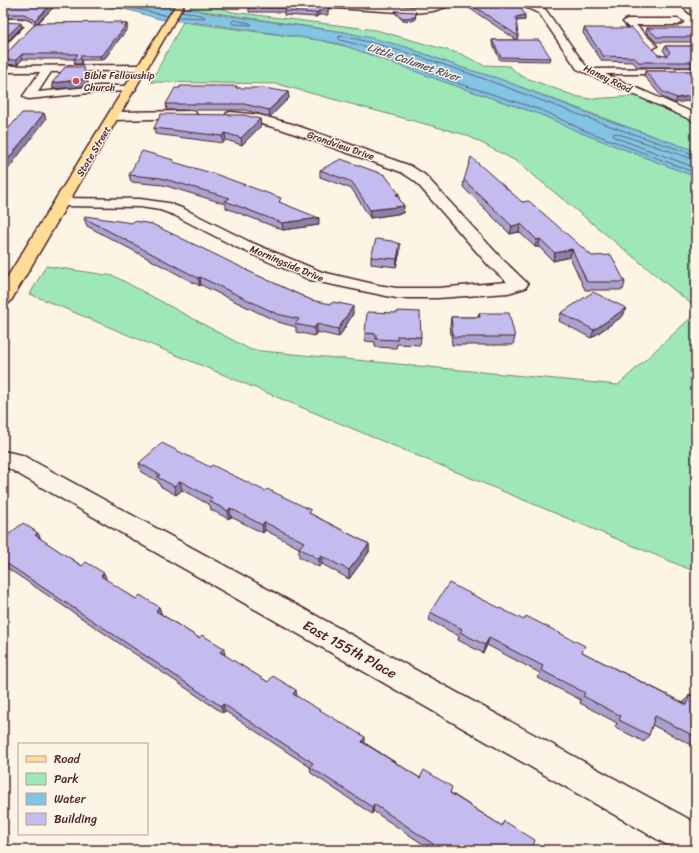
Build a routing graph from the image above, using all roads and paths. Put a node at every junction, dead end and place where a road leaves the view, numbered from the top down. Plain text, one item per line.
1 (181, 3) edge
2 (303, 3) edge
3 (450, 3) edge
4 (520, 3) edge
5 (682, 3) edge
6 (693, 3) edge
7 (350, 4) edge
8 (696, 5) edge
9 (696, 14) edge
10 (3, 22) edge
11 (678, 22) dead end
12 (3, 43) edge
13 (14, 43) junction
14 (657, 49) dead end
15 (3, 54) edge
16 (142, 68) junction
17 (3, 69) edge
18 (47, 69) junction
19 (588, 71) junction
20 (696, 71) edge
21 (130, 89) junction
22 (201, 115) edge
23 (216, 115) edge
24 (114, 116) junction
25 (696, 118) edge
26 (62, 202) junction
27 (519, 284) joint
28 (5, 292) edge
29 (3, 459) edge
30 (696, 842) edge

1 - 16 main road, State Street
2 - 7 street
3 - 7 street
4 - 19 street, Haney Road
5 - 9 street
6 - 8 street
10 - 13 street
11 - 14 street
12 - 13 street
13 - 15 street
16 - 18 street
16 - 21 main road, State Street
17 - 18 street
18 - 21 street
19 - 20 street
19 - 25 street, Haney Road
21 - 24 main road, State Street
22 - 24 street
23 - 27 street, Grandview Drive
24 - 26 main road, State Street
26 - 27 street, Morningside Drive
26 - 28 main road, State Street
29 - 30 street, East 155th Place

